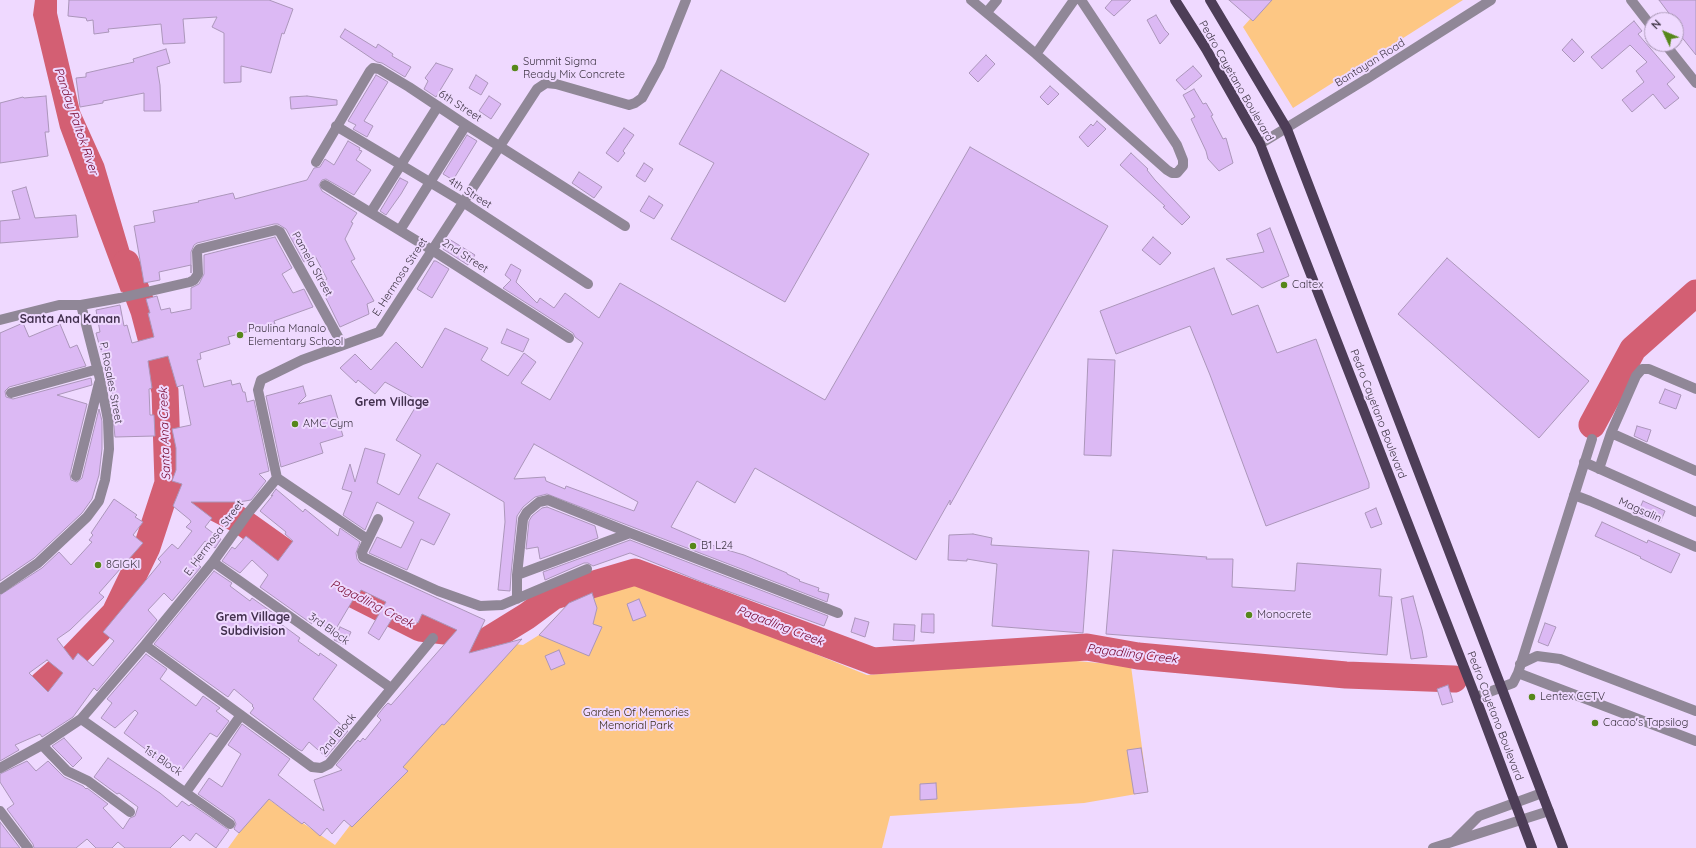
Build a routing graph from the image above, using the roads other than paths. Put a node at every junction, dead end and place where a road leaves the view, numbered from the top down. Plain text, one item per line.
1 (686, 0) edge
2 (971, 0) edge
3 (997, 0) edge
4 (1074, 0) edge
5 (1081, 0) edge
6 (1175, 0) edge
7 (1210, 0) edge
8 (1491, 0) edge
9 (1631, 0) edge
10 (987, 12) junction
11 (1644, 17) edge
12 (1671, 52) edge
13 (1036, 54) junction
14 (1696, 83) edge
15 (438, 106) junction
16 (466, 125) junction
17 (336, 126) junction
18 (1287, 129) junction
19 (1260, 144) junction
20 (500, 146) junction
21 (316, 162) dead end
22 (400, 165) junction
23 (431, 183) junction
24 (326, 185) dead end
25 (464, 202) junction
26 (371, 212) junction
27 (625, 226) dead end
28 (400, 230) junction
29 (432, 250) junction
30 (588, 284) dead end
31 (81, 305) junction
32 (0, 320) edge
33 (569, 338) dead end
34 (342, 344) junction
35 (99, 374) junction
36 (1696, 389) edge
37 (11, 393) dead end
38 (1611, 433) junction
39 (1592, 439) dead end
40 (1592, 466) junction
41 (1696, 471) edge
42 (76, 476) dead end
43 (277, 478) junction
44 (1574, 495) junction
45 (1696, 512) edge
46 (378, 519) dead end
47 (630, 533) junction
48 (367, 539) junction
49 (1696, 547) edge
50 (213, 562) junction
51 (587, 569) dead end
52 (517, 575) junction
53 (0, 589) edge
54 (517, 599) junction
55 (838, 612) dead end
56 (433, 638) dead end
57 (145, 645) junction
58 (1519, 668) junction
59 (391, 688) junction
60 (1502, 688) junction
61 (1476, 697) junction
62 (1696, 711) edge
63 (241, 715) junction
64 (81, 719) junction
65 (1696, 741) edge
66 (42, 745) junction
67 (0, 768) edge
68 (186, 792) junction
69 (1542, 793) junction
70 (1516, 803) junction
71 (0, 811) edge
72 (1549, 811) junction
73 (130, 812) dead end
74 (1490, 812) junction
75 (1521, 819) junction
76 (230, 824) dead end
77 (1495, 828) junction
78 (1454, 841) junction
79 (28, 848) edge
80 (1433, 848) edge
81 (1532, 848) edge
82 (1563, 848) edge

1 - 20 street, E. Hermosa Street
2 - 10 street
3 - 10 street
4 - 13 street
5 - 13 street
6 - 19 main road, Pedro Cayetano Boulevard
7 - 18 main road, Pedro Cayetano Boulevard
8 - 18 street, Bantayan Road
9 - 11 street
10 - 13 street
12 - 14 street
15 - 16 street, 6th Street
15 - 17 street, 6th Street
15 - 22 street
16 - 20 street, 6th Street
16 - 23 street
17 - 21 street, 6th Street
17 - 22 street, 4th Street
18 - 19 street, Bantayan Road
18 - 60 main road, Pedro Cayetano Boulevard
19 - 61 main road, Pedro Cayetano Boulevard
20 - 25 street, E. Hermosa Street
20 - 27 street, 6th Street
22 - 23 street, 4th Street
22 - 26 street
23 - 25 street, 4th Street
23 - 28 street
24 - 26 street, 2nd Street
25 - 29 street, E. Hermosa Street
25 - 30 street, 4th Street
26 - 28 street, 2nd Street
28 - 29 street, 2nd Street
29 - 33 street, 2nd Street
29 - 34 street, E. Hermosa Street
31 - 32 street, Pamela Street
31 - 34 street, Pamela Street
31 - 35 street, P. Rosales Street
34 - 43 street, E. Hermosa Street
35 - 37 street
35 - 42 street
35 - 53 street, P. Rosales Street
36 - 38 street
38 - 40 street
38 - 41 street
39 - 40 street
40 - 44 street
40 - 45 street
43 - 48 street
43 - 50 street, E. Hermosa Street
44 - 49 street, Magsalin
44 - 58 street
46 - 48 street
47 - 52 street
47 - 52 street
47 - 55 street
48 - 54 street
50 - 57 street, E. Hermosa Street
50 - 59 street, 3rd Block
51 - 54 street
52 - 54 street
56 - 59 street, 2nd Block
57 - 63 street, 2nd Block
57 - 64 street, E. Hermosa Street
58 - 60 street
58 - 62 street
58 - 65 street
59 - 63 street, 2nd Block
60 - 61 street
60 - 69 main road, Pedro Cayetano Boulevard
61 - 70 main road, Pedro Cayetano Boulevard
63 - 68 street
64 - 66 street, E. Hermosa Street
64 - 68 street, 1st Block
66 - 67 street, E. Hermosa Street
66 - 73 street
68 - 76 street, 1st Block
69 - 70 street
69 - 72 main road, Pedro Cayetano Boulevard
70 - 74 street
70 - 75 main road, Pedro Cayetano Boulevard
71 - 79 street
72 - 75 street
72 - 82 main road, Pedro Cayetano Boulevard
74 - 77 street
74 - 78 street
75 - 77 street
75 - 81 main road, Pedro Cayetano Boulevard
77 - 78 street
78 - 80 street

